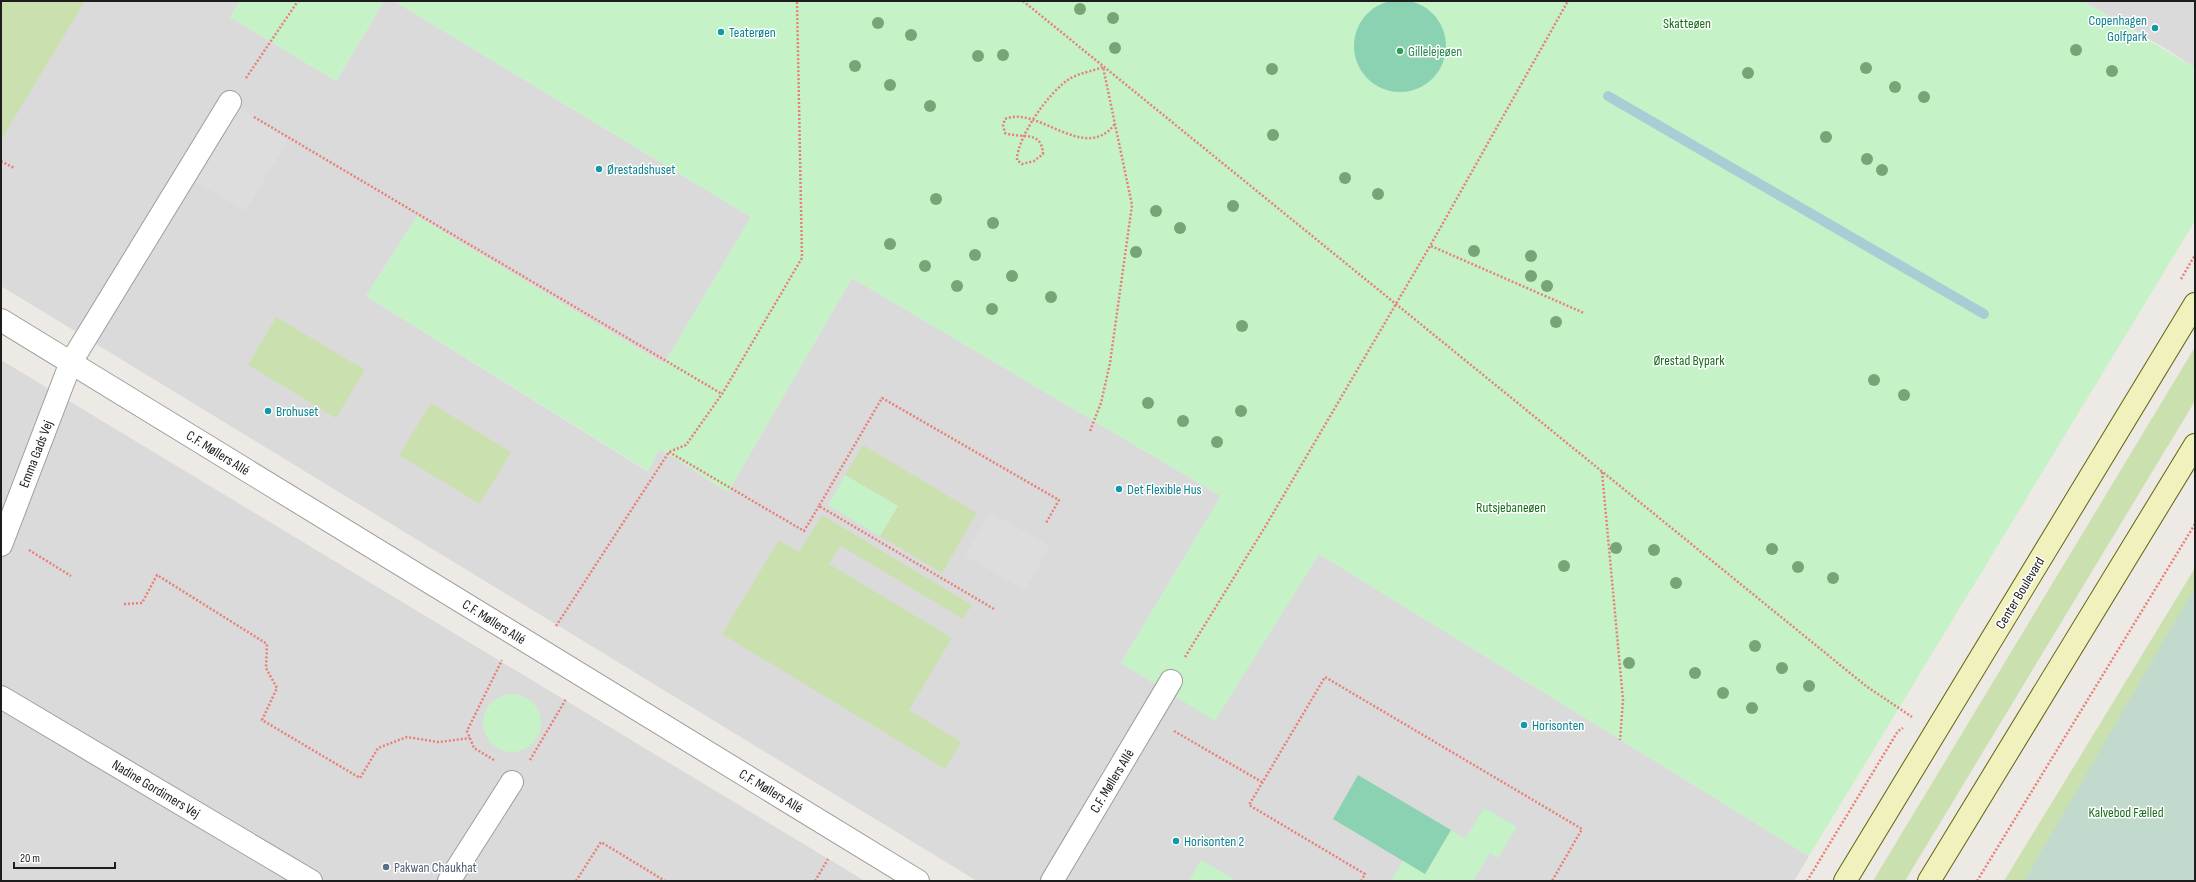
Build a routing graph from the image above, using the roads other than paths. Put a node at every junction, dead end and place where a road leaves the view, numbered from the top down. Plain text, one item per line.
1 (230, 102) road end
2 (2195, 304) edge
3 (1, 320) edge
4 (71, 362) junction
5 (2195, 445) edge
6 (3, 540) edge
7 (1171, 681) road end
8 (1, 697) edge
9 (515, 779) road end
10 (310, 881) edge
11 (449, 881) edge
12 (918, 881) edge
13 (1052, 881) edge
14 (1845, 881) edge
15 (1929, 881) edge

1 - 4 street
2 - 14 street, Center Boulevard
3 - 4 street, C.F. Møllers Allé
4 - 6 street, Emma Gads Vej
4 - 12 street, C.F. Møllers Allé
5 - 15 street
7 - 13 street, C.F. Møllers Allé
8 - 10 street, Nadine Gordimers Vej
9 - 11 street

